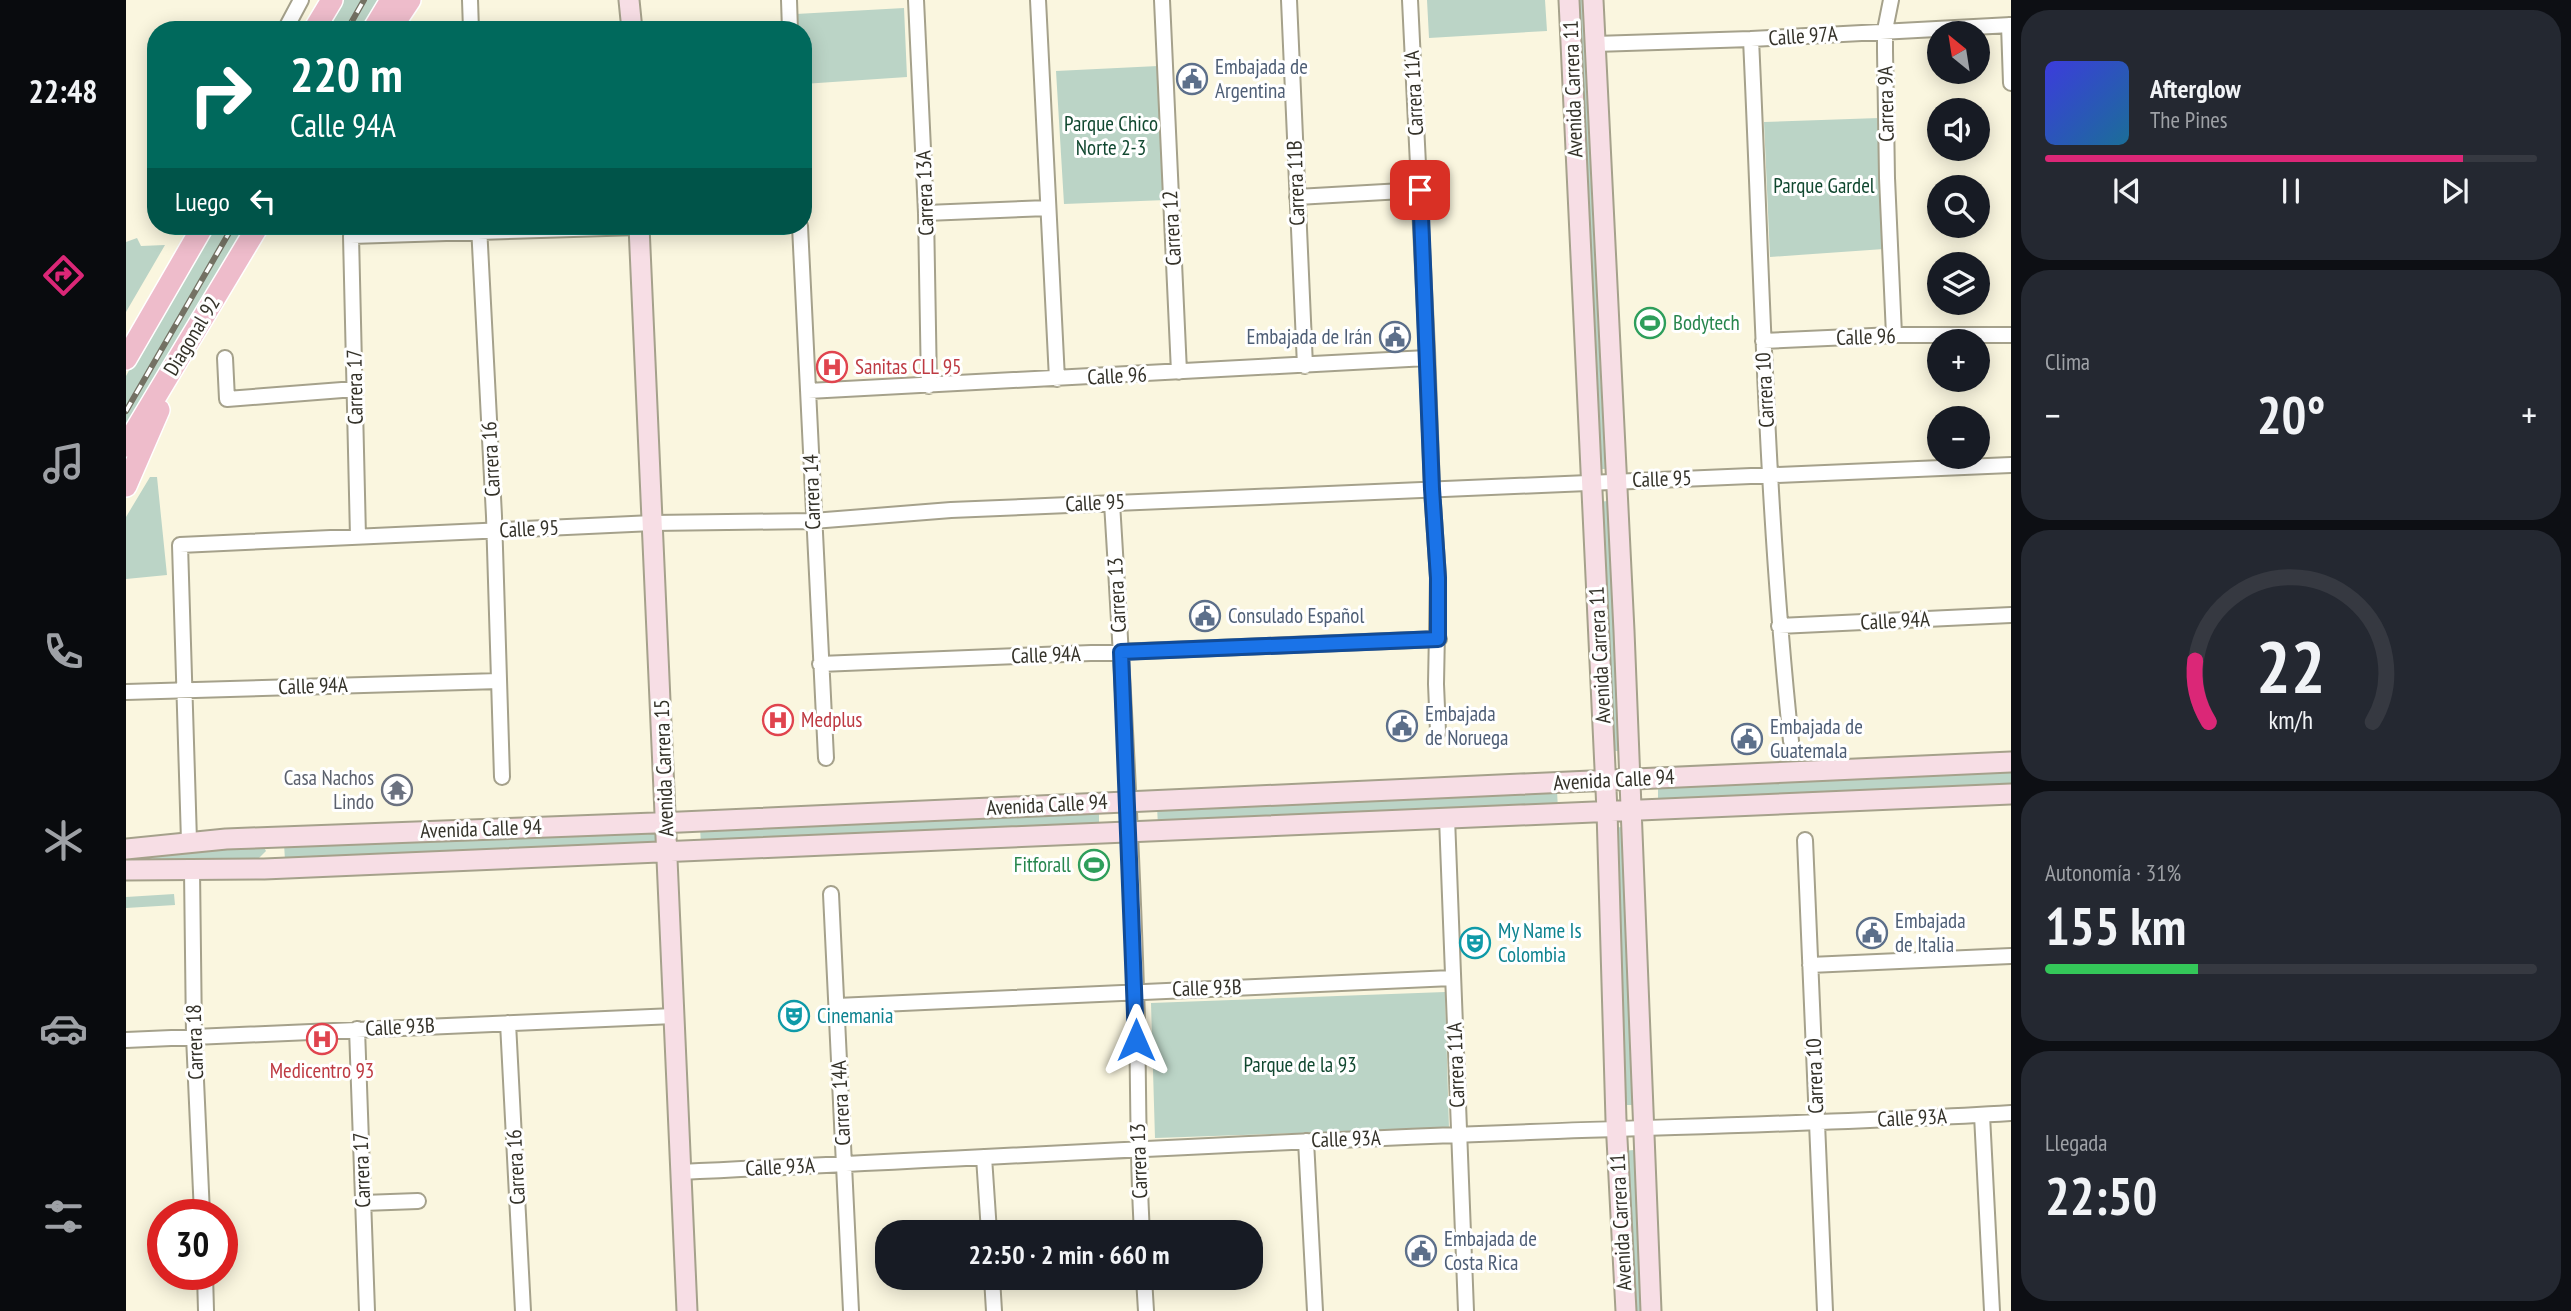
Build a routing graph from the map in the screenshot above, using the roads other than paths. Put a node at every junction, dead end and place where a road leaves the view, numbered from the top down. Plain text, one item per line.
1 (301, 0) edge
2 (319, 0) edge
3 (332, 0) edge
4 (391, 0) edge
5 (410, 0) edge
6 (470, 0) edge
7 (629, 0) edge
8 (789, 0) edge
9 (916, 0) edge
10 (1038, 0) edge
11 (1161, 0) edge
12 (1289, 0) edge
13 (1410, 0) edge
14 (1569, 0) edge
15 (1593, 0) edge
16 (1891, 0) edge
17 (290, 21) edge
18 (311, 21) edge
19 (319, 21) edge
20 (378, 21) edge
21 (396, 21) edge
22 (471, 21) edge
23 (631, 21) edge
24 (790, 21) edge
25 (2010, 25) edge
26 (1885, 30) junction
27 (1751, 39) junction
28 (1595, 44) junction
29 (2011, 83) edge
30 (1420, 190) junction
31 (1297, 197) junction
32 (1048, 208) junction
33 (926, 213) junction
34 (197, 235) edge
35 (253, 235) edge
36 (369, 235) edge
37 (480, 235) edge
38 (639, 235) edge
39 (800, 235) edge
40 (144, 327) junction
41 (1894, 335) junction
42 (2011, 335) edge
43 (1763, 341) junction
44 (126, 347) edge
45 (183, 349) junction
46 (225, 358) dead end
47 (1427, 358) junction
48 (126, 359) edge
49 (1305, 366) junction
50 (1179, 372) junction
51 (1057, 379) junction
52 (929, 386) junction
53 (355, 389) junction
54 (808, 391) junction
55 (126, 446) edge
56 (2011, 465) edge
57 (1771, 475) junction
58 (1616, 481) junction
59 (1592, 482) junction
60 (126, 486) edge
61 (1432, 489) junction
62 (1112, 503) junction
63 (813, 520) junction
64 (653, 523) junction
65 (494, 531) junction
66 (358, 537) junction
67 (2011, 615) edge
68 (1779, 626) junction
69 (1438, 639) junction
70 (1121, 652) junction
71 (820, 664) junction
72 (499, 681) junction
73 (184, 690) junction
74 (126, 692) edge
75 (1438, 732) dead end
76 (1791, 741) dead end
77 (826, 758) dead end
78 (2011, 762) edge
79 (502, 777) dead end
80 (1629, 780) junction
81 (1606, 781) junction
82 (2011, 793) edge
83 (1128, 802) junction
84 (1631, 810) junction
85 (1607, 811) junction
86 (1447, 818) junction
87 (666, 822) junction
88 (1129, 832) junction
89 (266, 837) junction
90 (1805, 840) dead end
91 (189, 841) junction
92 (126, 849) edge
93 (668, 853) junction
94 (264, 869) junction
95 (126, 870) edge
96 (164, 870) junction
97 (192, 870) junction
98 (126, 878) edge
99 (831, 894) dead end
100 (2011, 956) edge
101 (1810, 965) junction
102 (1452, 978) junction
103 (1136, 991) junction
104 (837, 1006) junction
105 (674, 1016) junction
106 (509, 1023) junction
107 (357, 1029) junction
108 (194, 1037) junction
109 (126, 1040) edge
110 (2011, 1113) edge
111 (1982, 1115) junction
112 (1817, 1123) junction
113 (1643, 1127) junction
114 (1617, 1128) junction
115 (1459, 1135) junction
116 (1306, 1141) junction
117 (1137, 1149) junction
118 (984, 1157) junction
119 (844, 1163) junction
120 (681, 1172) junction
121 (201, 1199) edge
122 (418, 1202) dead end
123 (363, 1203) junction
124 (988, 1220) edge
125 (1141, 1220) edge
126 (205, 1290) edge
127 (993, 1290) edge
128 (1145, 1290) edge
129 (206, 1311) edge
130 (367, 1311) edge
131 (523, 1311) edge
132 (687, 1311) edge
133 (851, 1311) edge
134 (994, 1311) edge
135 (1146, 1311) edge
136 (1315, 1311) edge
137 (1466, 1311) edge
138 (1626, 1311) edge
139 (1651, 1311) edge
140 (1825, 1311) edge
141 (1992, 1311) edge

1 - 17 street
2 - 18 main road
3 - 19 main road
4 - 20 main road
5 - 21 main road
6 - 22 street
7 - 23 main road
8 - 24 street
9 - 33 street, Carrera 13A
10 - 32 street
11 - 50 street, Carrera 12
12 - 31 street, Carrera 11B
13 - 30 street, Carrera 11A
14 - 59 main road, Avenida Carrera 11
15 - 28 main road, Avenida Carrera 11
16 - 26 street, Carrera 9A
25 - 26 street, Calle 97A
25 - 29 street
26 - 27 street, Calle 97A
26 - 41 street, Carrera 9A
27 - 28 street, Calle 97A
27 - 43 street, Carrera 10
28 - 58 main road, Avenida Carrera 11
30 - 31 street
30 - 47 street, Carrera 11A
31 - 49 street, Carrera 11B
32 - 33 street
32 - 51 street
33 - 52 street, Carrera 13A
34 - 40 main road
35 - 45 main road, Diagonal 92
36 - 53 street, Carrera 17
37 - 65 street, Carrera 16
38 - 64 main road, Avenida Carrera 15
39 - 54 street, Carrera 14
40 - 44 main road
40 - 48 main road
41 - 42 street, Calle 96
41 - 43 street, Calle 96
43 - 57 street, Carrera 10
45 - 55 main road, Diagonal 92
45 - 60 main road
46 - 53 street
47 - 49 street, Calle 96
47 - 61 street, Carrera 11A
49 - 50 street, Calle 96
50 - 51 street, Calle 96
51 - 52 street, Calle 96
52 - 54 street, Calle 96
53 - 66 street, Carrera 17
54 - 63 street, Carrera 14
56 - 57 street, Calle 95
57 - 58 street, Calle 95
57 - 68 street, Carrera 10
58 - 59 street, Calle 95
58 - 80 main road, Avenida Carrera 11
59 - 61 street, Calle 95
59 - 81 main road, Avenida Carrera 11
61 - 62 street, Calle 95
61 - 69 street, Carrera 11A
62 - 63 street, Calle 95
62 - 70 street, Carrera 13
63 - 64 street, Calle 95
63 - 71 street, Carrera 14
64 - 65 street, Calle 95
64 - 87 main road, Avenida Carrera 15
65 - 66 street, Calle 95
65 - 72 street, Carrera 16
66 - 73 street, Calle 95
67 - 68 street, Calle 94A
68 - 76 street, Carrera 10
69 - 70 street, Calle 94A
69 - 75 street, Carrera 11A
70 - 71 street, Calle 94A
70 - 83 street, Carrera 13
71 - 77 street, Carrera 14
72 - 73 street, Calle 94A
72 - 79 street, Carrera 16
73 - 74 street, Calle 94A
73 - 91 street
78 - 80 main road, Avenida Calle 94
80 - 81 main road, Avenida Calle 94
80 - 84 main road, Avenida Carrera 11
81 - 83 main road, Avenida Calle 94
81 - 85 main road, Avenida Carrera 11
82 - 84 main road, Avenida Calle 94
83 - 87 main road, Avenida Calle 94
83 - 88 street, Carrera 13
84 - 85 main road, Avenida Calle 94
84 - 113 main road, Avenida Carrera 11
85 - 86 main road, Avenida Calle 94
85 - 114 main road, Avenida Carrera 11
86 - 88 main road, Avenida Calle 94
86 - 102 street, Carrera 11A
87 - 89 main road, Avenida Calle 94
87 - 93 main road, Avenida Carrera 15
88 - 93 main road, Avenida Calle 94
88 - 103 street, Carrera 13
89 - 91 main road, Avenida Calle 94
89 - 94 main road
90 - 101 street, Carrera 10
91 - 92 main road, Avenida Calle 94
93 - 94 main road, Avenida Calle 94
93 - 105 main road, Avenida Carrera 15
94 - 97 main road, Avenida Calle 94
95 - 96 main road, Avenida Calle 94
96 - 97 main road, Avenida Calle 94
96 - 98 street
97 - 108 street, Carrera 18
99 - 104 street, Carrera 14A
100 - 101 street
101 - 112 street, Carrera 10
102 - 103 street, Calle 93B
102 - 115 street, Carrera 11A
103 - 104 street, Calle 93B
103 - 117 street, Carrera 13
104 - 119 street, Carrera 14A
105 - 106 street, Calle 93B
105 - 120 main road, Avenida Carrera 15
106 - 107 street, Calle 93B
106 - 131 street, Carrera 16
107 - 108 street, Calle 93B
107 - 123 street, Carrera 17
108 - 109 street, Calle 93B
108 - 121 street, Carrera 18
110 - 111 street, Calle 93A
111 - 112 street, Calle 93A
111 - 141 street
112 - 113 street, Calle 93A
112 - 140 street, Carrera 10
113 - 114 street, Calle 93A
113 - 139 main road, Avenida Carrera 11
114 - 115 street, Calle 93A
114 - 138 main road, Avenida Carrera 11
115 - 116 street, Calle 93A
115 - 137 street, Carrera 11A
116 - 117 street, Calle 93A
116 - 136 street
117 - 118 street, Calle 93A
117 - 125 street, Carrera 13
118 - 119 street, Calle 93A
118 - 124 street
119 - 120 street, Calle 93A
119 - 133 street, Carrera 14A
120 - 132 main road, Avenida Carrera 15
122 - 123 street
123 - 130 street, Carrera 17
126 - 129 street
127 - 134 street
128 - 135 street

